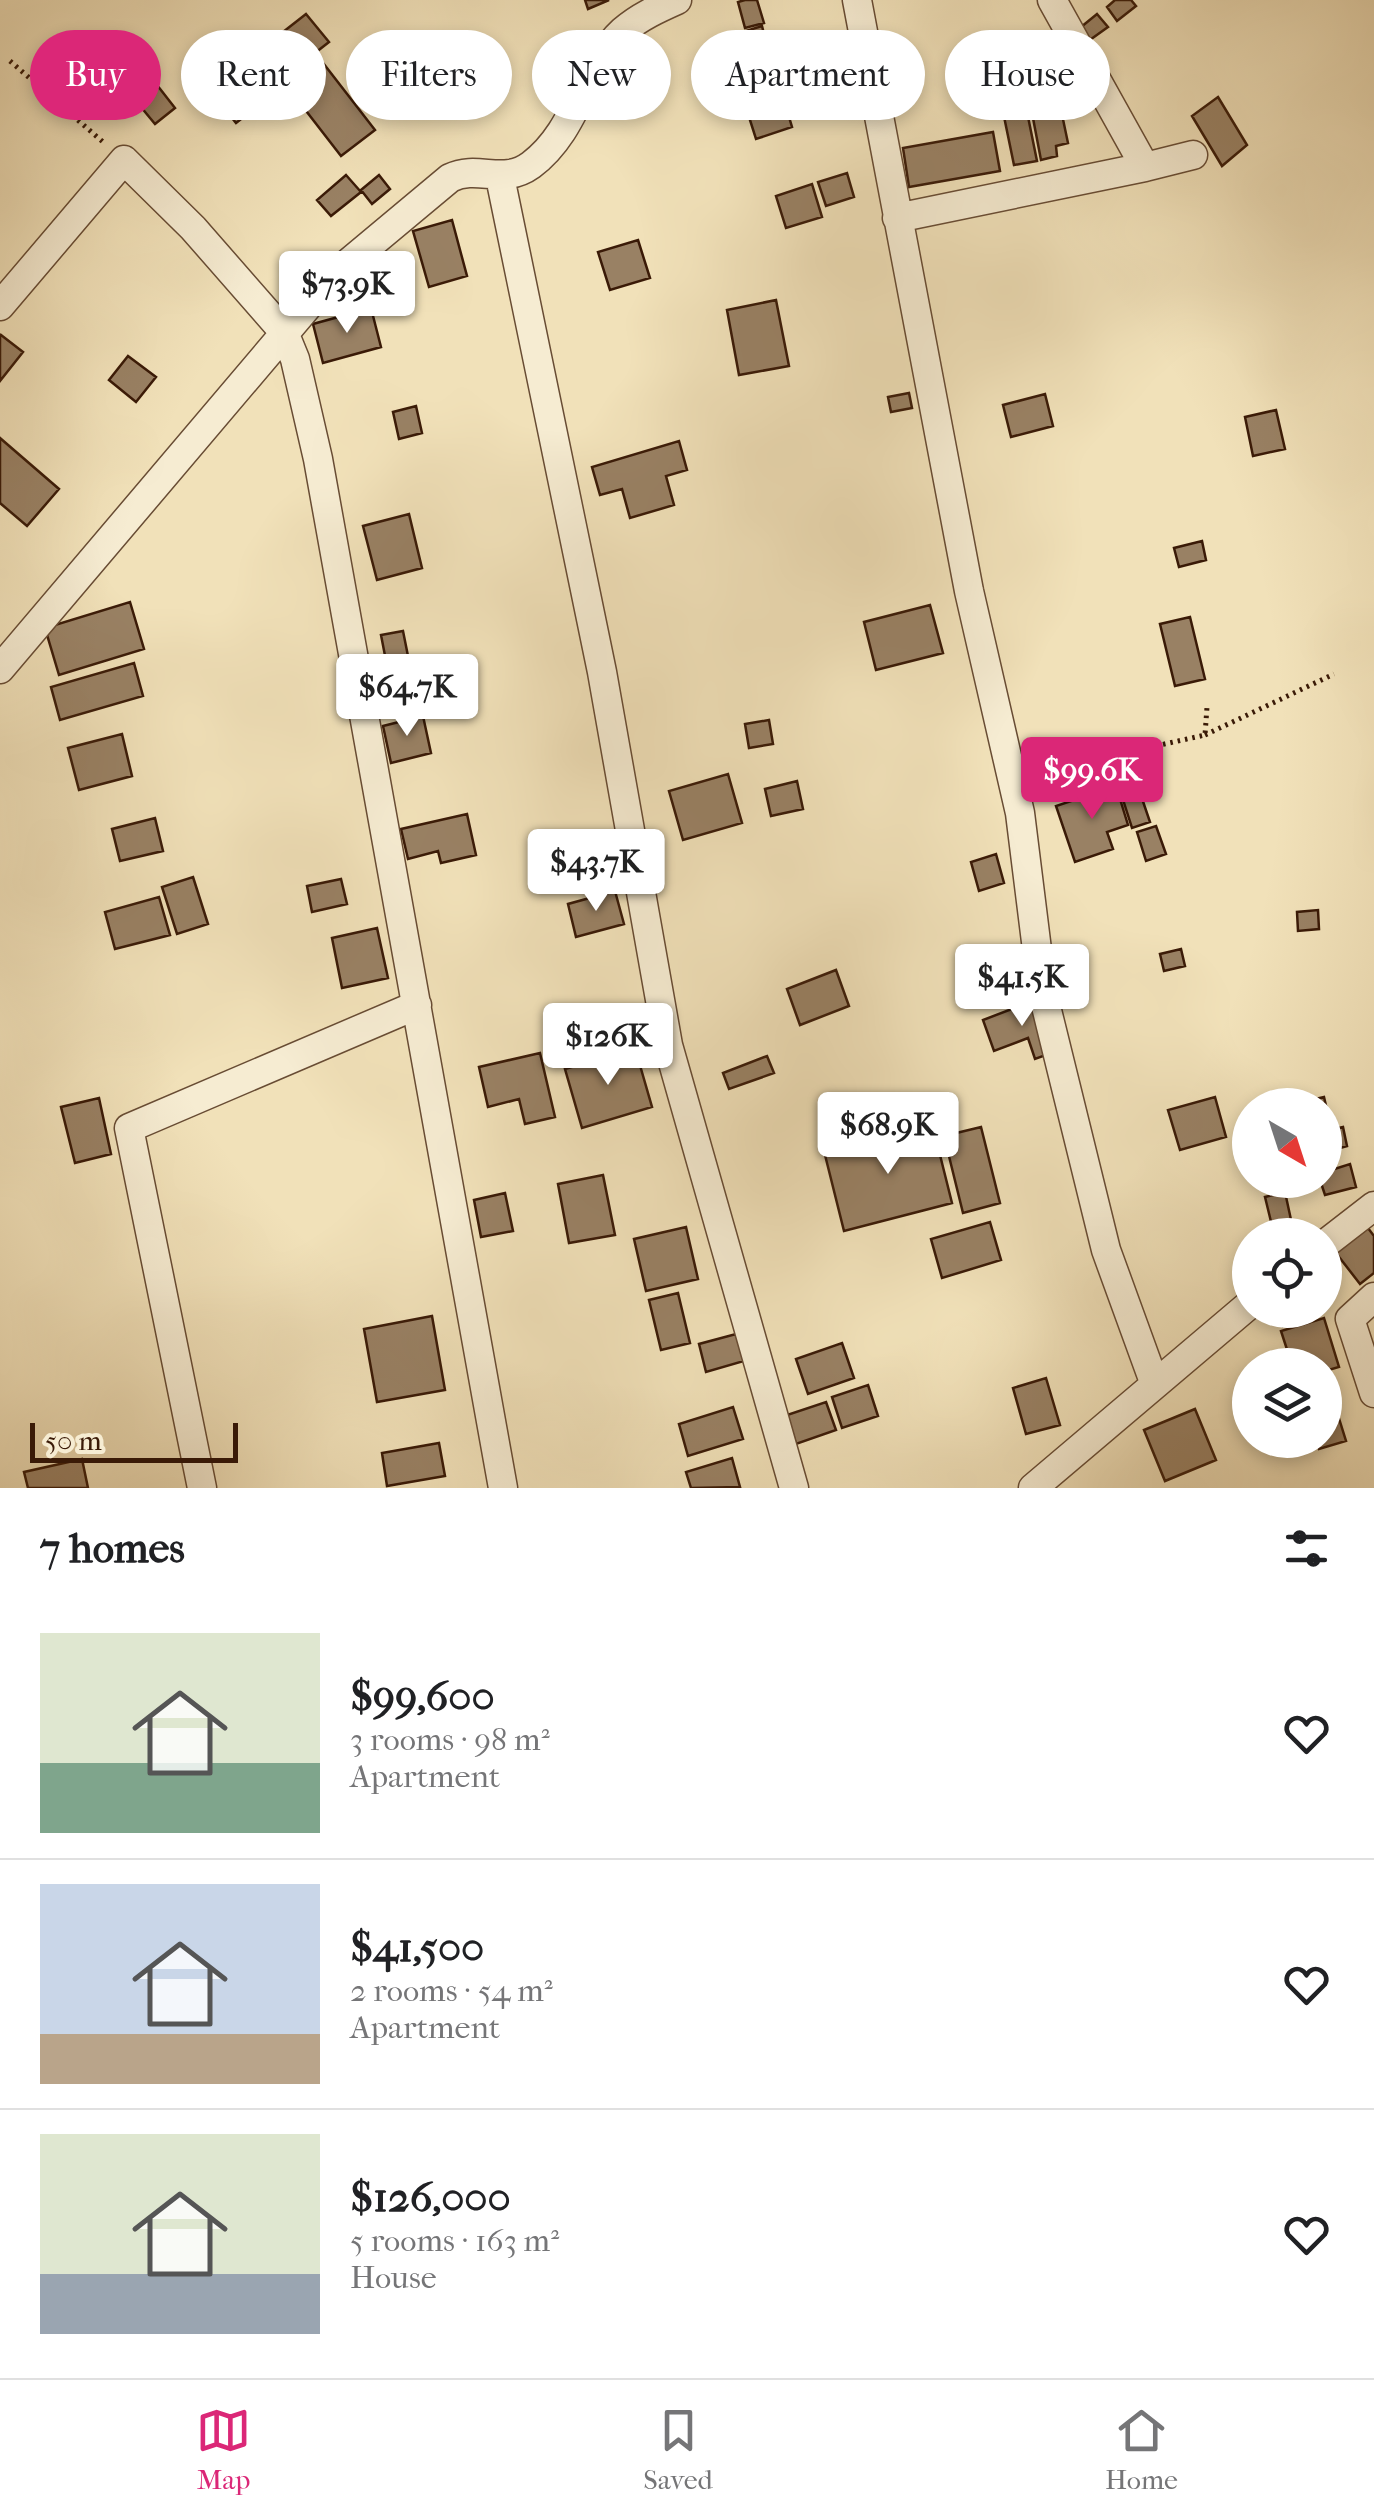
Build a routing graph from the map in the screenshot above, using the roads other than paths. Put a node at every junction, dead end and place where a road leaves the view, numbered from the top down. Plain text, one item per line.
1 (678, 0) edge
2 (857, 0) edge
3 (1052, 0) edge
4 (1193, 154) dead end
5 (1145, 167) junction
6 (500, 177) junction
7 (896, 218) junction
8 (0, 306) edge
9 (284, 332) junction
10 (0, 669) edge
11 (416, 1005) junction
12 (1374, 1206) edge
13 (1342, 1231) edge
14 (1374, 1297) edge
15 (1232, 1319) edge
16 (1154, 1382) junction
17 (1374, 1394) edge
18 (202, 1488) edge
19 (504, 1488) edge
20 (794, 1488) edge
21 (1032, 1488) edge

1 - 6 street
2 - 7 street
3 - 5 street
4 - 5 street
5 - 7 street
6 - 9 street
6 - 20 street
7 - 16 street
8 - 9 street
9 - 10 street
9 - 11 street
11 - 18 street
11 - 19 street
12 - 13 street
14 - 17 street
15 - 16 street
16 - 21 street

